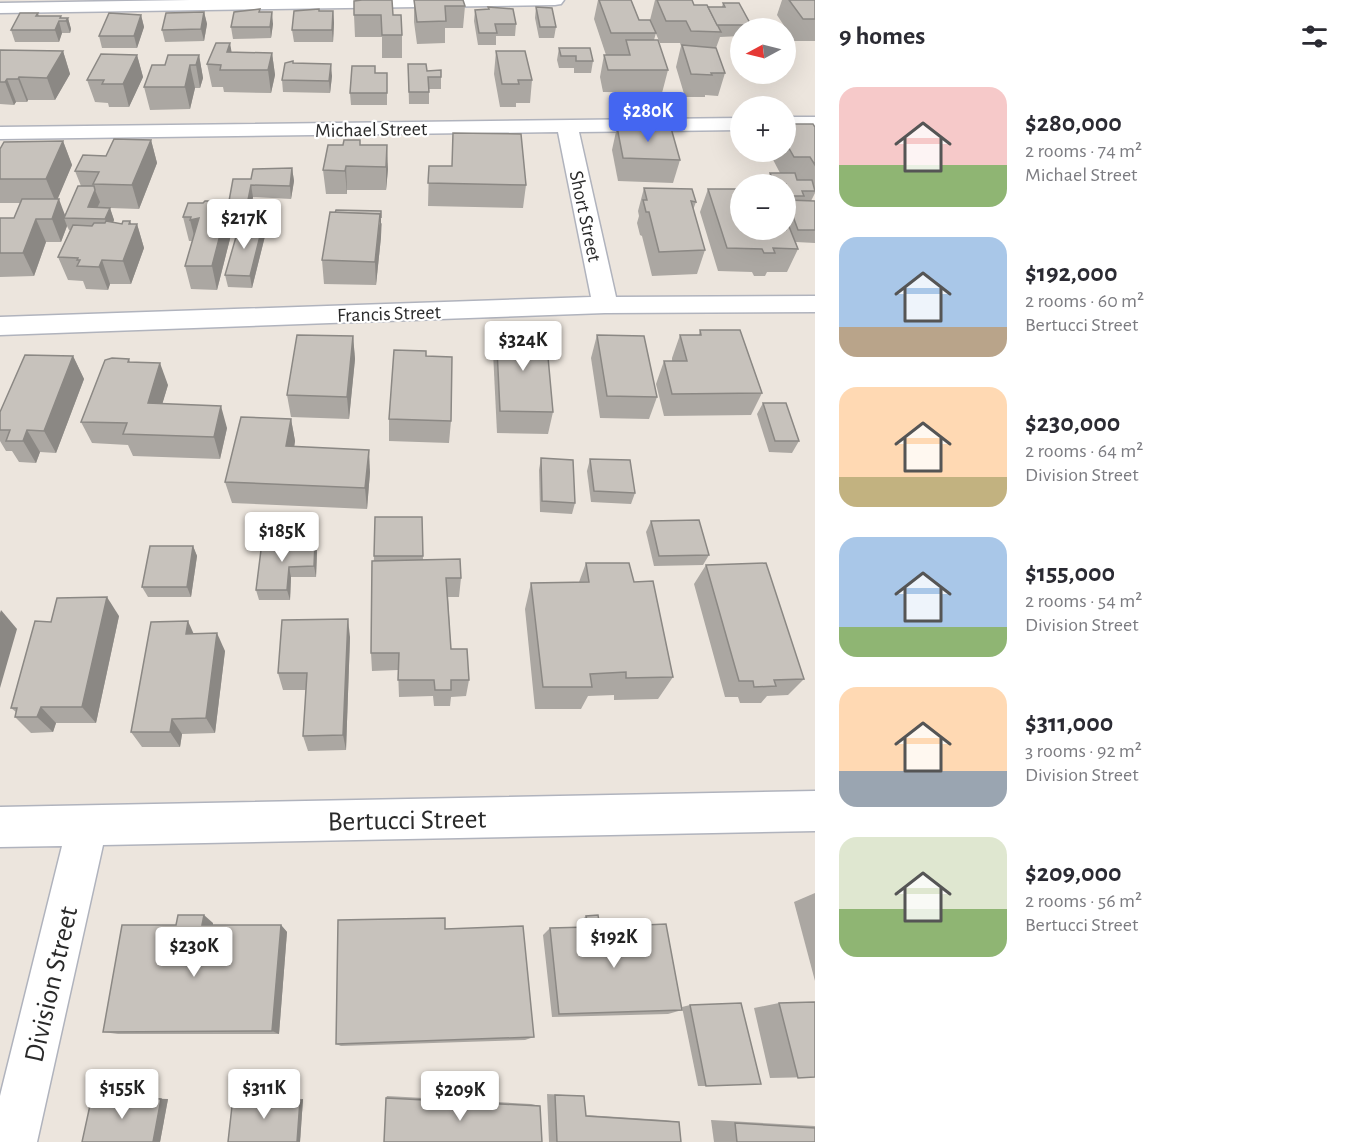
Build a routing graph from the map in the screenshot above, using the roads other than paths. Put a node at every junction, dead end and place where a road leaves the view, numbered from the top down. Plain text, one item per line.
1 (555, 0) edge
2 (439, 1) edge
3 (56, 4) edge
4 (0, 8) edge
5 (796, 123) edge
6 (815, 123) edge
7 (730, 124) edge
8 (567, 126) junction
9 (0, 133) edge
10 (815, 304) edge
11 (605, 305) junction
12 (0, 326) edge
13 (815, 811) edge
14 (87, 826) junction
15 (0, 827) edge
16 (13, 1142) edge

1 - 2 street
2 - 3 street
3 - 4 street
5 - 6 street
7 - 8 street, Michael Street
8 - 9 street, Michael Street
8 - 11 street, Short Street
10 - 11 street, Francis Street
11 - 12 street, Francis Street
13 - 14 street, Bertucci Street
14 - 15 street, Bertucci Street
14 - 16 street, Division Street

